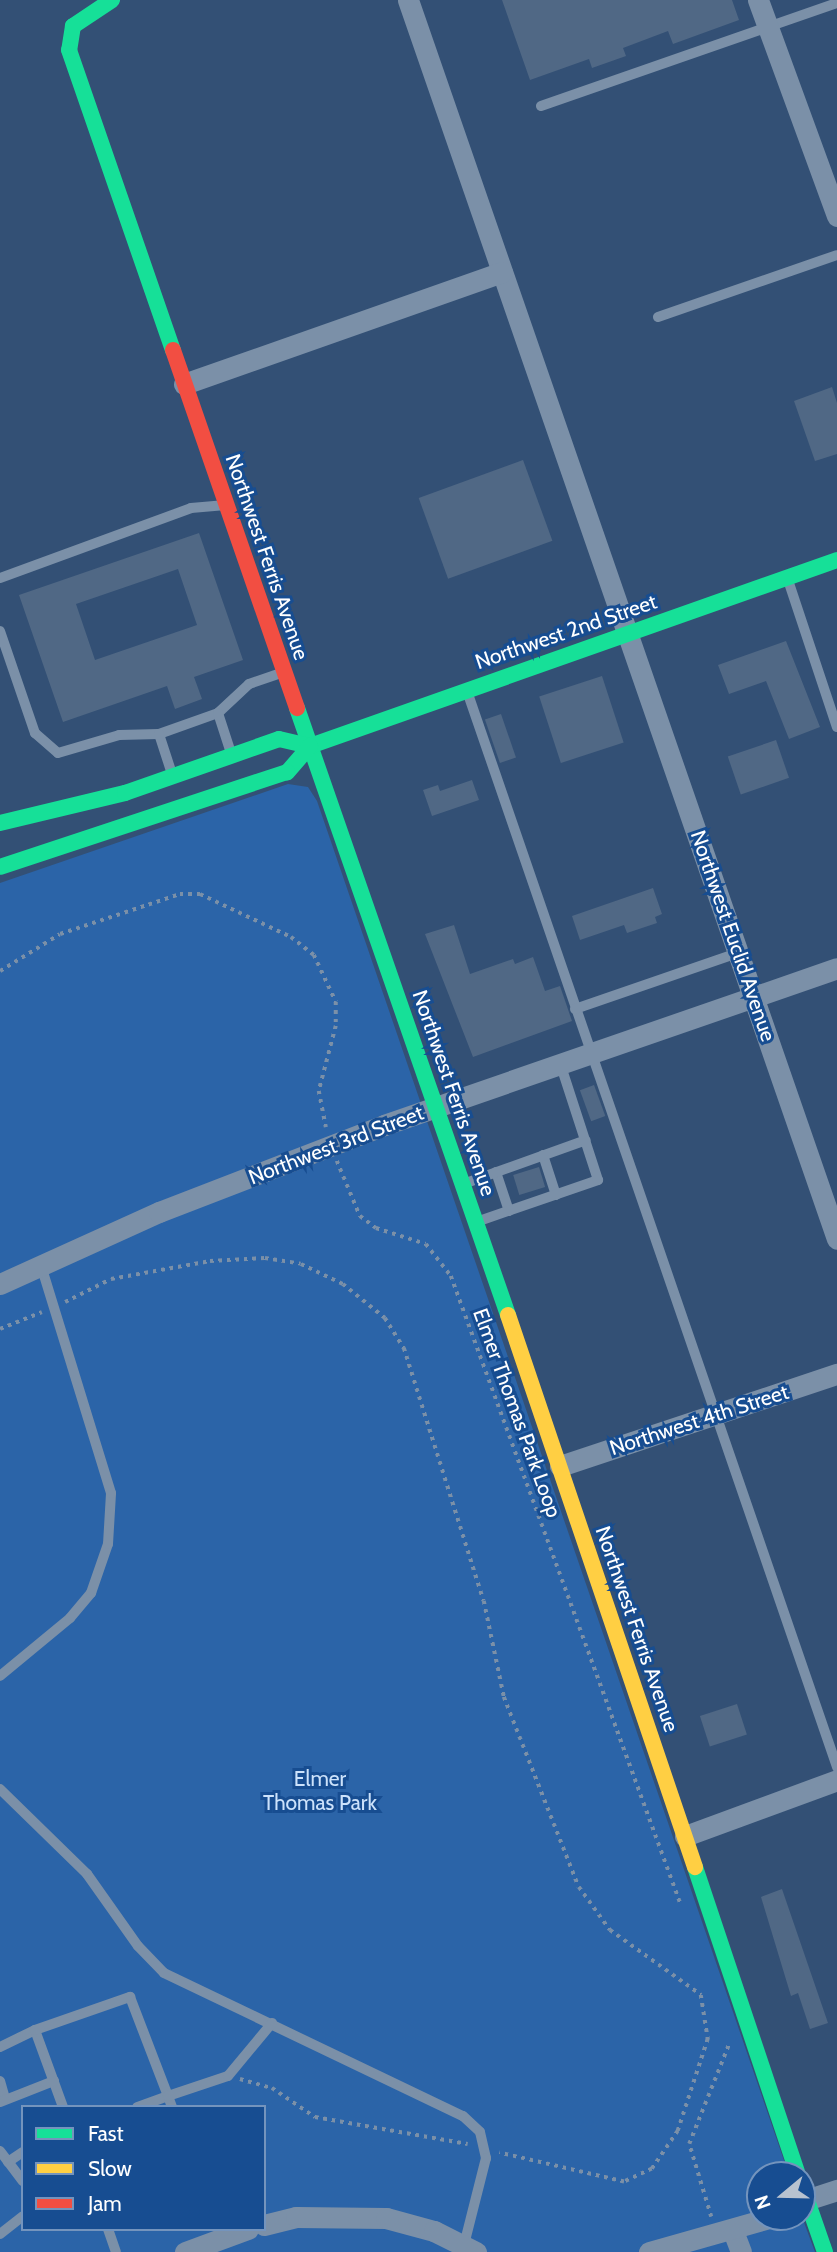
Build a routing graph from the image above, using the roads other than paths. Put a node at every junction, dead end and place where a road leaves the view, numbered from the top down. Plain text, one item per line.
1 (112, 0) edge
2 (408, 0) edge
3 (758, 0) edge
4 (837, 3) edge
5 (766, 27) junction
6 (541, 106) dead end
7 (837, 216) edge
8 (837, 255) edge
9 (502, 272) junction
10 (658, 317) dead end
11 (184, 384) junction
12 (226, 505) junction
13 (837, 560) edge
14 (0, 578) edge
15 (787, 578) junction
16 (0, 631) edge
17 (629, 633) junction
18 (284, 672) junction
19 (466, 689) junction
20 (218, 713) junction
21 (837, 727) edge
22 (159, 734) junction
23 (310, 746) junction
24 (232, 756) junction
25 (173, 776) junction
26 (0, 823) edge
27 (0, 867) edge
28 (738, 953) junction
29 (837, 968) edge
30 (754, 997) junction
31 (575, 1009) junction
32 (590, 1053) junction
33 (560, 1063) junction
34 (436, 1106) junction
35 (586, 1140) junction
36 (543, 1155) junction
37 (496, 1172) junction
38 (463, 1183) junction
39 (556, 1195) junction
40 (509, 1211) junction
41 (476, 1222) junction
42 (837, 1239) edge
43 (41, 1266) junction
44 (0, 1284) edge
45 (837, 1374) edge
46 (718, 1414) junction
47 (560, 1466) junction
48 (0, 1676) edge
49 (837, 1767) edge
50 (837, 1780) edge
51 (0, 1789) edge
52 (685, 1836) junction
53 (272, 2023) junction
54 (35, 2030) junction
55 (0, 2046) edge
56 (0, 2081) edge
57 (54, 2081) junction
58 (3, 2100) edge
59 (170, 2101) edge
60 (62, 2105) edge
61 (148, 2105) edge
62 (0, 2151) edge
63 (21, 2153) edge
64 (793, 2161) edge
65 (8, 2162) junction
66 (21, 2178) edge
67 (837, 2190) edge
68 (816, 2197) edge
69 (21, 2218) edge
70 (266, 2224) edge
71 (746, 2226) edge
72 (816, 2229) edge
73 (109, 2231) edge
74 (238, 2231) edge
75 (725, 2233) junction
76 (0, 2234) edge
77 (217, 2235) edge
78 (467, 2251) edge
79 (116, 2252) edge
80 (185, 2252) edge
81 (649, 2252) edge
82 (741, 2252) edge
83 (825, 2252) edge

1 - 11 main road, Northwest Ferris Avenue
2 - 9 street, Northwest Euclid Avenue
3 - 5 street
4 - 5 lane
5 - 6 lane
5 - 7 street
8 - 10 lane
9 - 11 street
9 - 17 street, Northwest Euclid Avenue
11 - 12 main road, Northwest Ferris Avenue
12 - 14 lane
12 - 18 main road, Northwest Ferris Avenue
13 - 15 main road, Northwest 2nd Street
15 - 17 main road, Northwest 2nd Street
15 - 21 lane
16 - 22 lane
17 - 19 main road, Northwest 2nd Street
17 - 28 street, Northwest Euclid Avenue
18 - 20 lane
18 - 23 main road, Northwest Ferris Avenue
19 - 23 main road, Northwest 2nd Street
19 - 31 lane
20 - 22 lane
20 - 24 lane
22 - 25 lane
23 - 24 main road
23 - 27 main road
23 - 34 main road, Northwest Ferris Avenue
24 - 25 main road
25 - 26 main road
28 - 30 street, Northwest Euclid Avenue
28 - 31 lane
29 - 30 street, Northwest 3rd Street
30 - 32 street, Northwest 3rd Street
30 - 42 street, Northwest Euclid Avenue
31 - 32 lane
32 - 33 street, Northwest 3rd Street
32 - 46 lane
33 - 34 street, Northwest 3rd Street
33 - 35 lane
34 - 38 main road, Northwest Ferris Avenue
34 - 43 street, Northwest 3rd Street
35 - 36 lane
35 - 39 lane
36 - 37 lane
36 - 39 lane
37 - 38 lane
37 - 40 lane
38 - 41 main road, Northwest Ferris Avenue
39 - 40 lane
40 - 41 lane
41 - 47 main road, Northwest Ferris Avenue
43 - 44 street, Northwest 3rd Street
43 - 48 lane
45 - 46 street, Northwest 4th Street
46 - 47 street, Northwest 4th Street
46 - 49 lane
47 - 52 main road, Northwest Ferris Avenue
50 - 52 street
51 - 53 lane
52 - 64 main road, Northwest Ferris Avenue
53 - 59 lane
53 - 78 lane
54 - 55 lane
54 - 57 lane
54 - 59 lane
56 - 58 lane
57 - 58 lane
57 - 60 lane
59 - 61 lane
62 - 65 lane
63 - 65 lane
65 - 66 lane
67 - 68 street
69 - 76 lane
70 - 78 street
71 - 75 street
72 - 83 main road
73 - 79 lane
74 - 77 street
75 - 81 street
75 - 82 street
77 - 80 street

